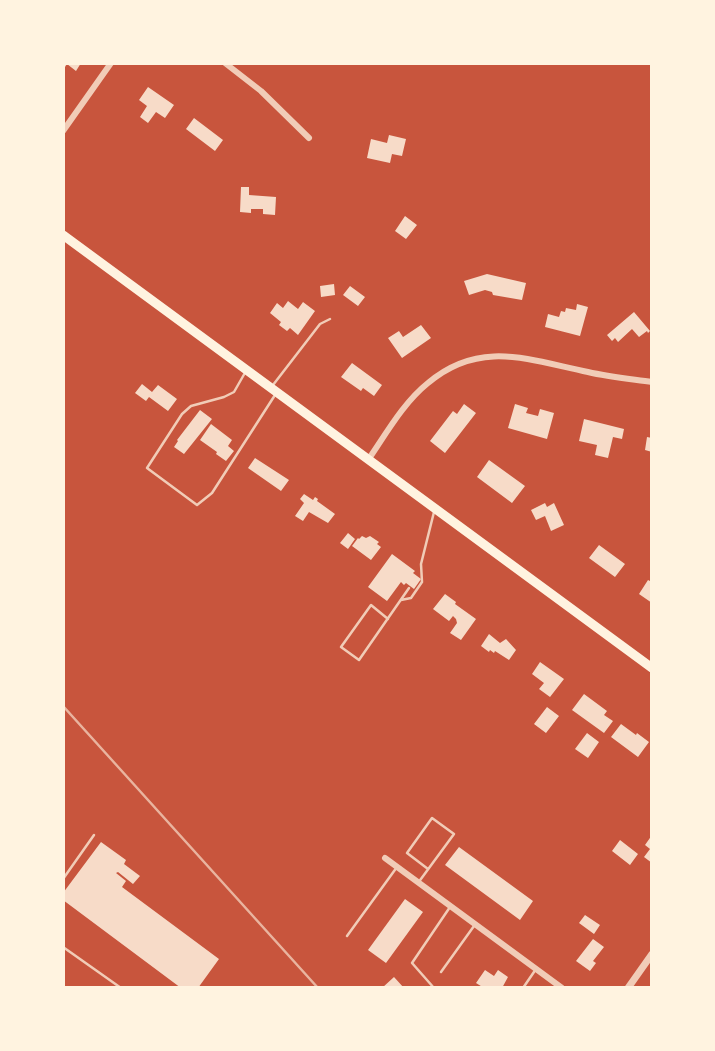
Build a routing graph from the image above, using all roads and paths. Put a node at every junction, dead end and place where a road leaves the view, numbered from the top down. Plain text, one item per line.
1 (111, 63) edge
2 (225, 63) edge
3 (63, 131) edge
4 (309, 138) dead end
5 (64, 237) edge
6 (330, 319) dead end
7 (247, 370) junction
8 (652, 382) edge
9 (274, 390) junction
10 (368, 460) junction
11 (435, 509) junction
12 (409, 588) dead end
13 (401, 601) junction
14 (388, 619) junction
15 (652, 668) edge
16 (94, 835) dead end
17 (385, 858) dead end
18 (397, 867) junction
19 (428, 869) junction
20 (63, 879) edge
21 (418, 883) junction
22 (451, 907) junction
23 (475, 925) junction
24 (347, 936) dead end
25 (63, 947) edge
26 (652, 954) edge
27 (536, 970) junction
28 (441, 972) dead end
29 (121, 988) edge
30 (434, 988) edge
31 (523, 988) edge
32 (562, 988) edge
33 (628, 988) edge

1 - 3 street
2 - 4 street
5 - 7 main road
6 - 9 lane
7 - 9 main road
7 - 9 lane
8 - 10 street
9 - 10 main road
10 - 11 main road
11 - 13 lane
11 - 15 main road
12 - 13 lane
13 - 14 lane
14 - 14 lane
16 - 20 lane
17 - 18 street
18 - 21 street
18 - 24 lane
19 - 19 lane
19 - 21 lane
21 - 22 street
22 - 23 street
22 - 30 lane
23 - 27 street
23 - 28 lane
25 - 29 lane
26 - 33 street
27 - 31 lane
27 - 32 street

